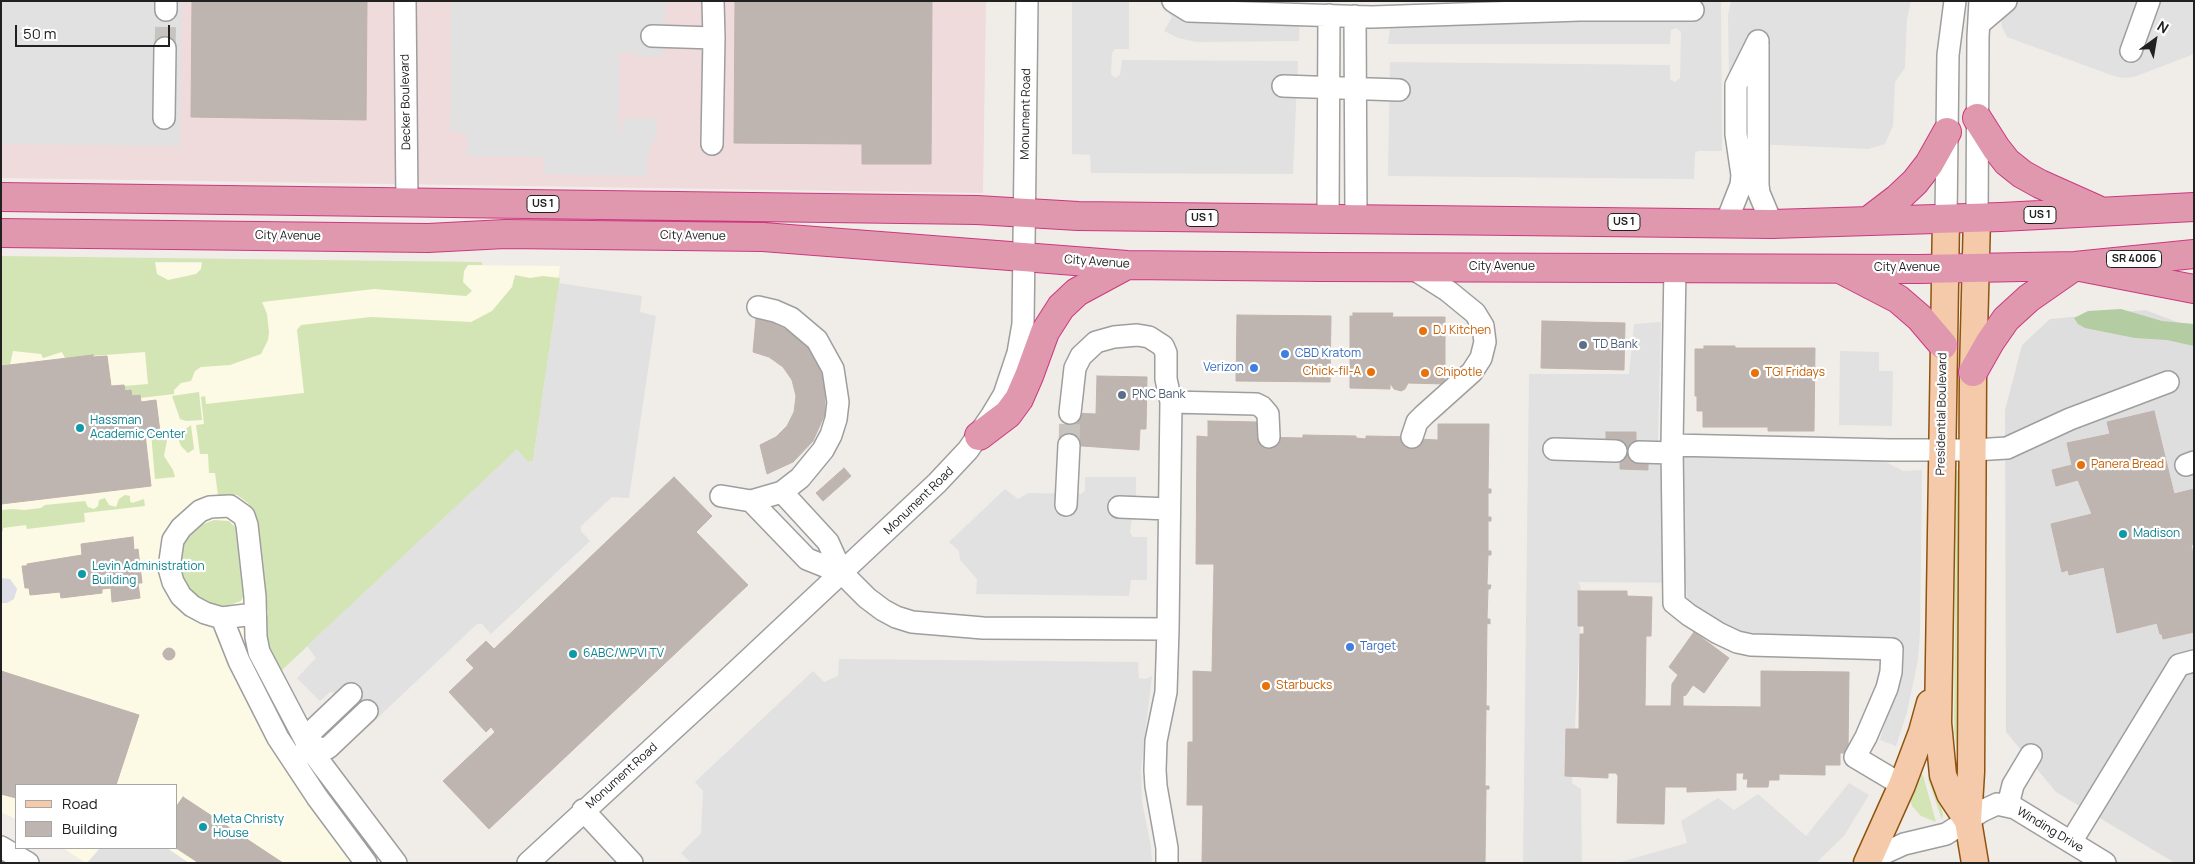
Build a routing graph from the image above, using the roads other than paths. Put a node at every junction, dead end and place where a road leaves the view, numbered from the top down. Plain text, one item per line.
1 (405, 1) edge
2 (714, 1) edge
3 (1027, 1) edge
4 (1173, 1) edge
5 (1955, 1) edge
6 (1980, 1) edge
7 (2006, 1) edge
8 (2149, 1) edge
9 (1693, 10) dead end
10 (1329, 15) junction
11 (1355, 16) junction
12 (1979, 24) junction
13 (652, 36) dead end
14 (714, 38) junction
15 (165, 48) tunnel mouth
16 (2131, 51) dead end
17 (1282, 86) dead end
18 (1328, 87) junction
19 (1355, 88) junction
20 (1399, 90) dead end
21 (164, 118) dead end
22 (1977, 118) junction
23 (1948, 132) junction
24 (712, 144) dead end
25 (1, 198) edge
26 (407, 202) junction
27 (2194, 207) edge
28 (2102, 212) junction
29 (1025, 213) junction
30 (1977, 217) junction
31 (1946, 218) junction
32 (1328, 219) junction
33 (1356, 220) junction
34 (1868, 221) junction
35 (1726, 223) junction
36 (1772, 224) junction
37 (1, 233) edge
38 (2194, 254) edge
39 (1025, 257) junction
40 (1127, 265) junction
41 (2075, 266) junction
42 (1675, 267) junction
43 (1412, 268) junction
44 (1838, 268) junction
45 (1944, 268) junction
46 (1976, 268) junction
47 (2194, 289) edge
48 (758, 307) dead end
49 (1943, 346) junction
50 (1973, 372) junction
51 (2168, 382) dead end
52 (1171, 402) junction
53 (1070, 413) tunnel mouth
54 (979, 436) junction
55 (1269, 437) dead end
56 (1412, 437) dead end
57 (1069, 445) tunnel mouth
58 (1554, 449) dead end
59 (1673, 449) junction
60 (1942, 450) junction
61 (1974, 450) junction
62 (1616, 451) dead end
63 (1639, 452) dead end
64 (782, 492) junction
65 (721, 496) dead end
66 (751, 501) junction
67 (1066, 505) dead end
68 (1119, 507) dead end
69 (1169, 509) junction
70 (842, 573) junction
71 (254, 614) junction
72 (222, 618) junction
73 (1168, 629) junction
74 (1939, 661) junction
75 (2194, 661) edge
76 (351, 694) dead end
77 (367, 711) dead end
78 (310, 749) junction
79 (2031, 755) dead end
80 (292, 761) junction
81 (1902, 785) junction
82 (2008, 805) junction
83 (583, 810) junction
84 (1968, 821) junction
85 (2071, 842) junction
86 (1, 847) edge
87 (28, 863) edge
88 (366, 863) edge
89 (396, 863) edge
90 (528, 863) edge
91 (632, 863) edge
92 (1167, 863) edge
93 (1867, 863) edge
94 (1872, 863) edge
95 (1975, 863) edge
96 (2105, 863) edge

1 - 26 street, Decker Boulevard
2 - 14 street
3 - 29 street, Monument Road
4 - 10 street
5 - 23 street, Presidential Boulevard
6 - 12 street
7 - 12 street
8 - 16 street
9 - 11 street
10 - 11 street
10 - 18 street
11 - 19 street
12 - 22 street
13 - 14 street
14 - 24 street
15 - 21 street
17 - 18 street
18 - 19 street
18 - 32 street
19 - 20 street
19 - 33 street
22 - 28 highway
22 - 30 street
23 - 31 street, Presidential Boulevard
23 - 34 highway
25 - 26 highway, US 1
26 - 29 highway, US 1
27 - 28 highway, US 1
28 - 30 highway, US 1
29 - 32 highway, US 1
29 - 39 street, Monument Road
30 - 31 highway, US 1
30 - 46 main road
31 - 34 highway, US 1
31 - 45 main road, Presidential Boulevard
32 - 33 highway, US 1
33 - 35 highway, US 1
34 - 36 highway, US 1
35 - 36 highway, US 1
35 - 36 street
37 - 39 highway, City Avenue
38 - 41 highway, City Avenue / SR 4006
39 - 40 highway, City Avenue
39 - 54 street, Monument Road
40 - 43 highway, City Avenue
40 - 54 highway
41 - 46 highway, City Avenue
41 - 47 highway
41 - 50 highway
42 - 43 highway, City Avenue
42 - 44 highway, City Avenue
42 - 59 street
43 - 56 street
44 - 45 highway, City Avenue
44 - 49 highway
45 - 46 highway, City Avenue
45 - 49 main road, Presidential Boulevard
46 - 50 main road
48 - 64 street
49 - 60 main road, Presidential Boulevard
50 - 61 main road
51 - 61 street
52 - 53 street
52 - 55 street
52 - 69 street
54 - 70 street, Monument Road
57 - 67 street
58 - 62 street
59 - 60 street
59 - 63 street
59 - 81 street
60 - 61 street
60 - 74 main road, Presidential Boulevard
61 - 84 main road
64 - 66 street
64 - 70 street
65 - 66 street
66 - 70 street
68 - 69 street
69 - 73 street
70 - 73 street
70 - 83 street, Monument Road
71 - 72 street
71 - 72 street
71 - 78 street
72 - 80 street
73 - 92 street
74 - 81 main road
74 - 84 main road, Presidential Boulevard
75 - 85 street
76 - 78 street
77 - 78 street
78 - 80 street
78 - 89 street
79 - 82 street
80 - 88 street
81 - 93 main road
82 - 84 street, Winding Drive
82 - 85 street, Winding Drive
83 - 90 street, Monument Road
83 - 91 street
84 - 94 street
84 - 95 main road
85 - 96 street, Winding Drive
86 - 87 street

